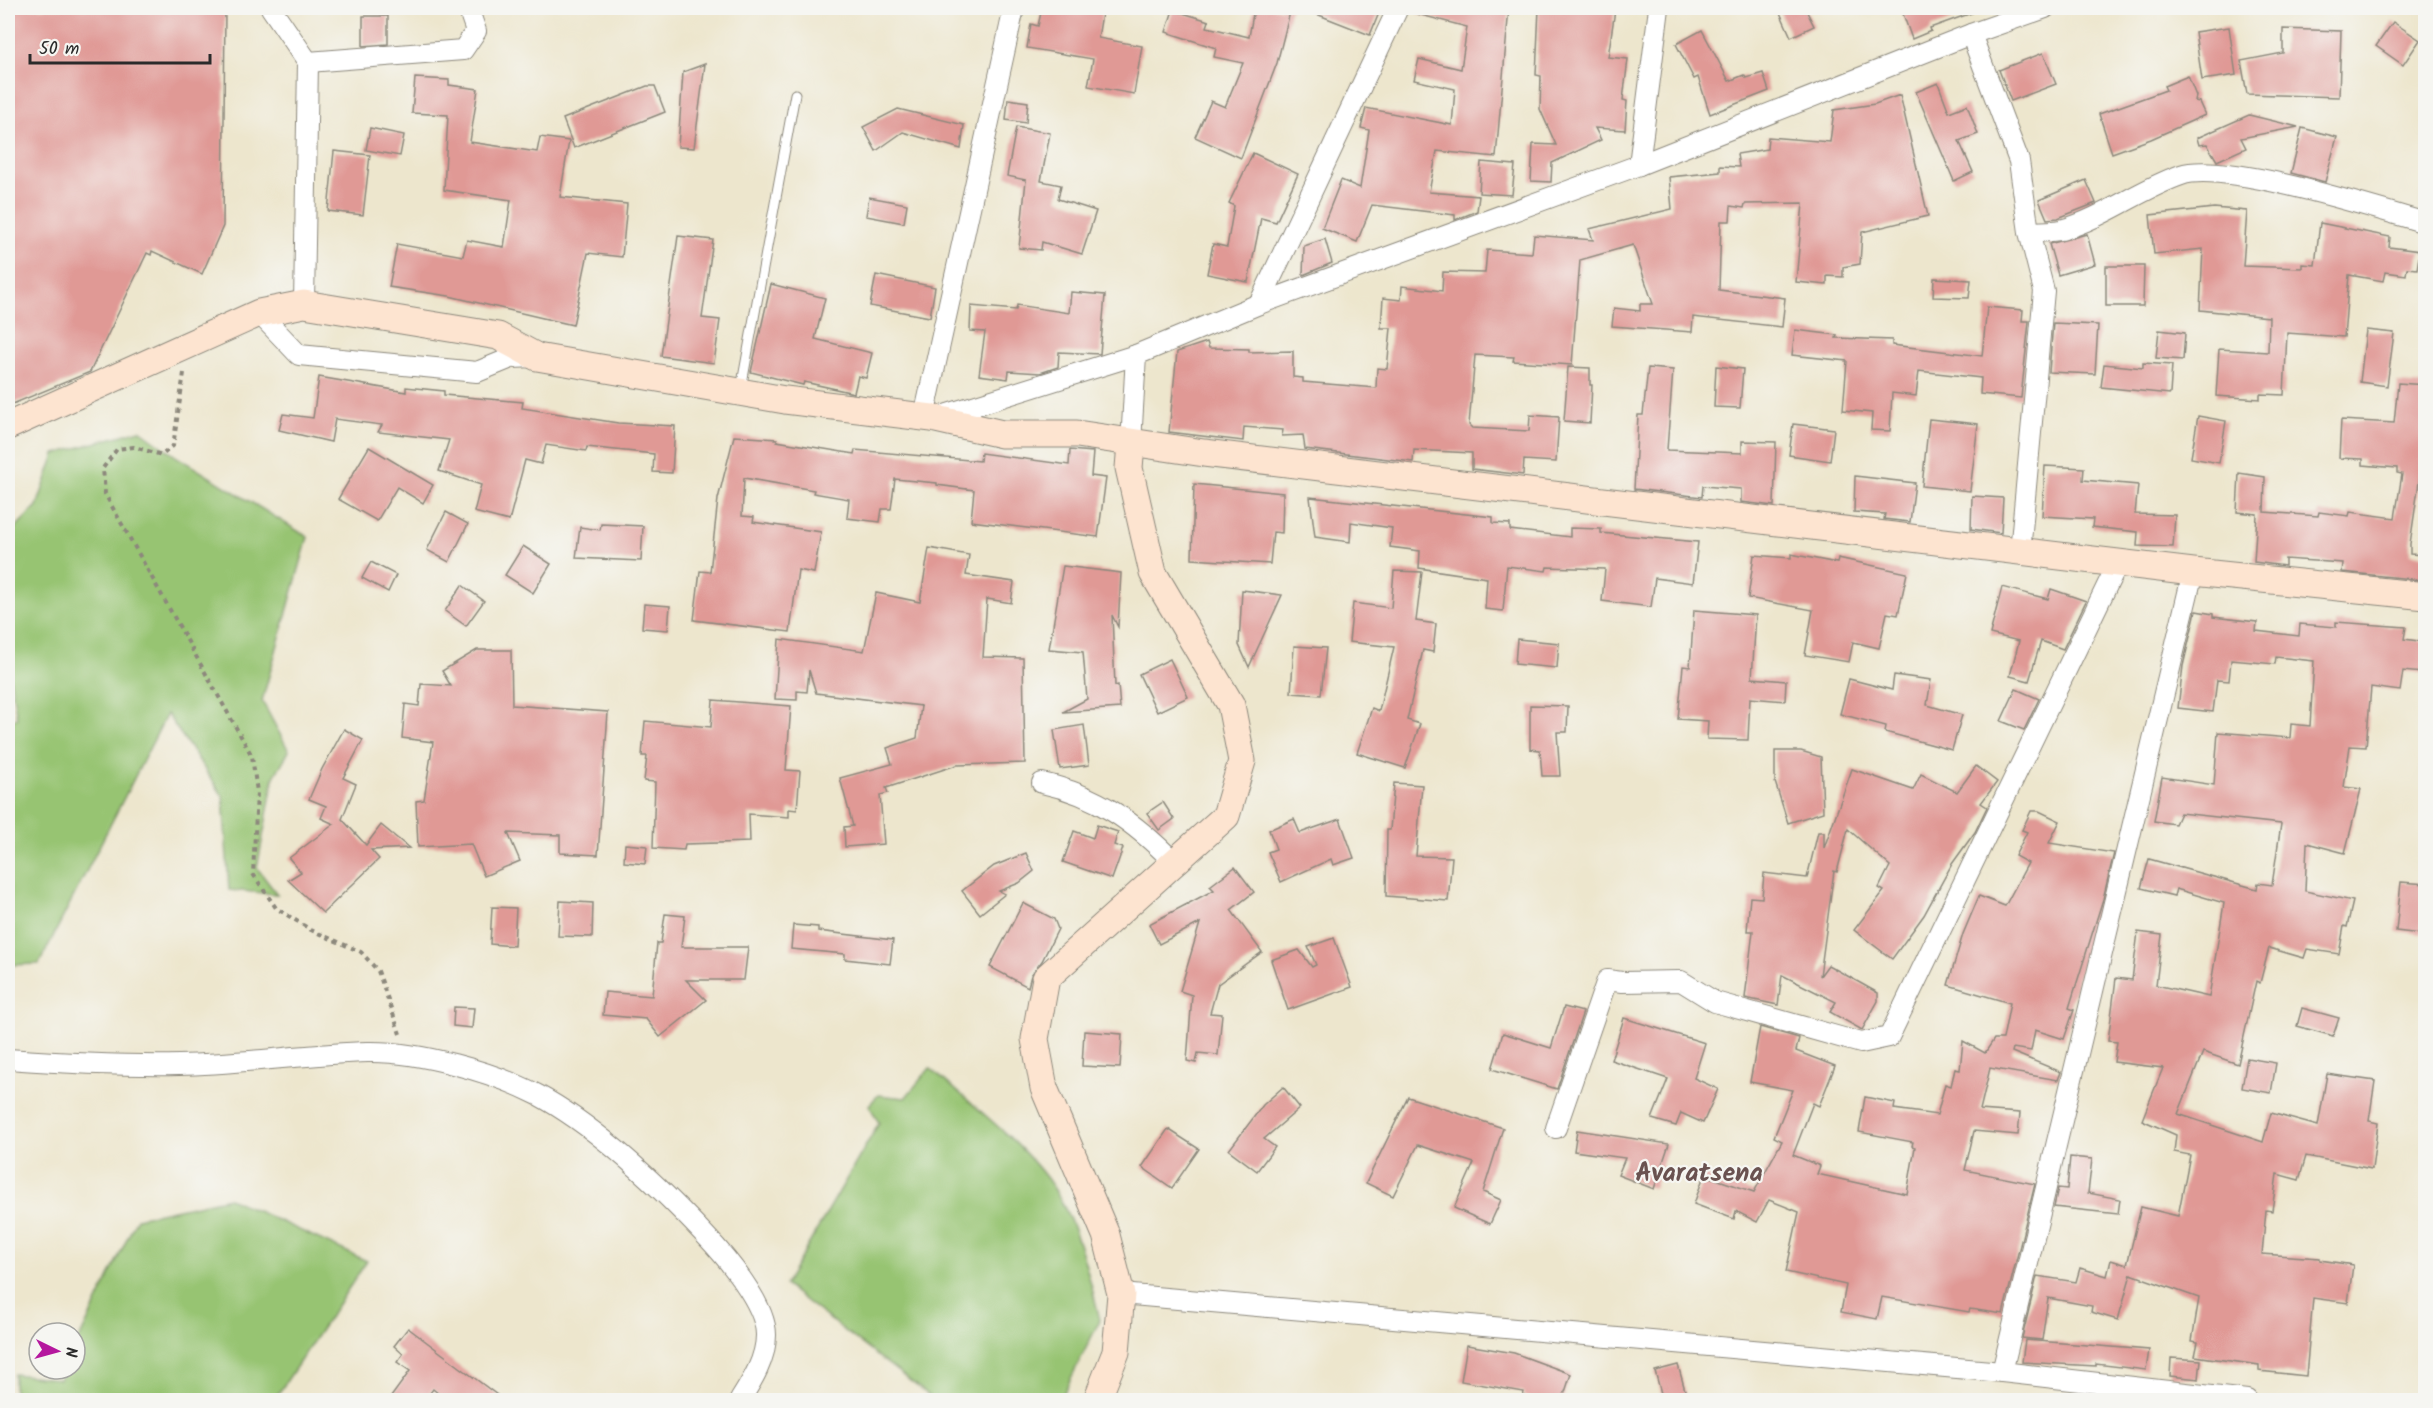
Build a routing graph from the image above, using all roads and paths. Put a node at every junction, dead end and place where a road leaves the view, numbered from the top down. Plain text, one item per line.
1 (271, 8) edge
2 (468, 8) edge
3 (1014, 8) edge
4 (1398, 8) edge
5 (1659, 8) edge
6 (2045, 8) edge
7 (1971, 34) junction
8 (308, 62) junction
9 (795, 94) dead end
10 (1639, 165) junction
11 (2426, 223) edge
12 (2029, 232) junction
13 (304, 304) junction
14 (1259, 304) junction
15 (259, 313) junction
16 (188, 346) junction
17 (1136, 355) junction
18 (537, 357) junction
19 (740, 391) junction
20 (928, 418) junction
21 (8, 426) edge
22 (1131, 444) junction
23 (2019, 552) junction
24 (2118, 563) junction
25 (2193, 572) junction
26 (2426, 596) edge
27 (1042, 783) dead end
28 (1174, 862) junction
29 (406, 1056) junction
30 (8, 1059) edge
31 (1556, 1128) dead end
32 (1121, 1294) junction
33 (2002, 1372) junction
34 (740, 1401) edge
35 (1097, 1401) edge
36 (2247, 1401) edge

1 - 8 street
2 - 8 street
3 - 20 street
4 - 14 street
5 - 10 street
6 - 7 street
7 - 10 street
7 - 12 street
8 - 13 street
9 - 19 lane
10 - 14 street
11 - 12 street
12 - 23 street
13 - 15 street
13 - 18 street
14 - 17 street
15 - 16 street
15 - 18 street
16 - 21 street
16 - 29 path
17 - 20 street
17 - 22 street
18 - 19 street
19 - 20 street
20 - 22 street
22 - 23 street
22 - 28 street
23 - 24 street
24 - 25 street
24 - 31 street
25 - 26 street
25 - 33 street
27 - 28 street
28 - 32 street
29 - 30 street
29 - 34 street
32 - 33 street
32 - 35 street
33 - 36 street

